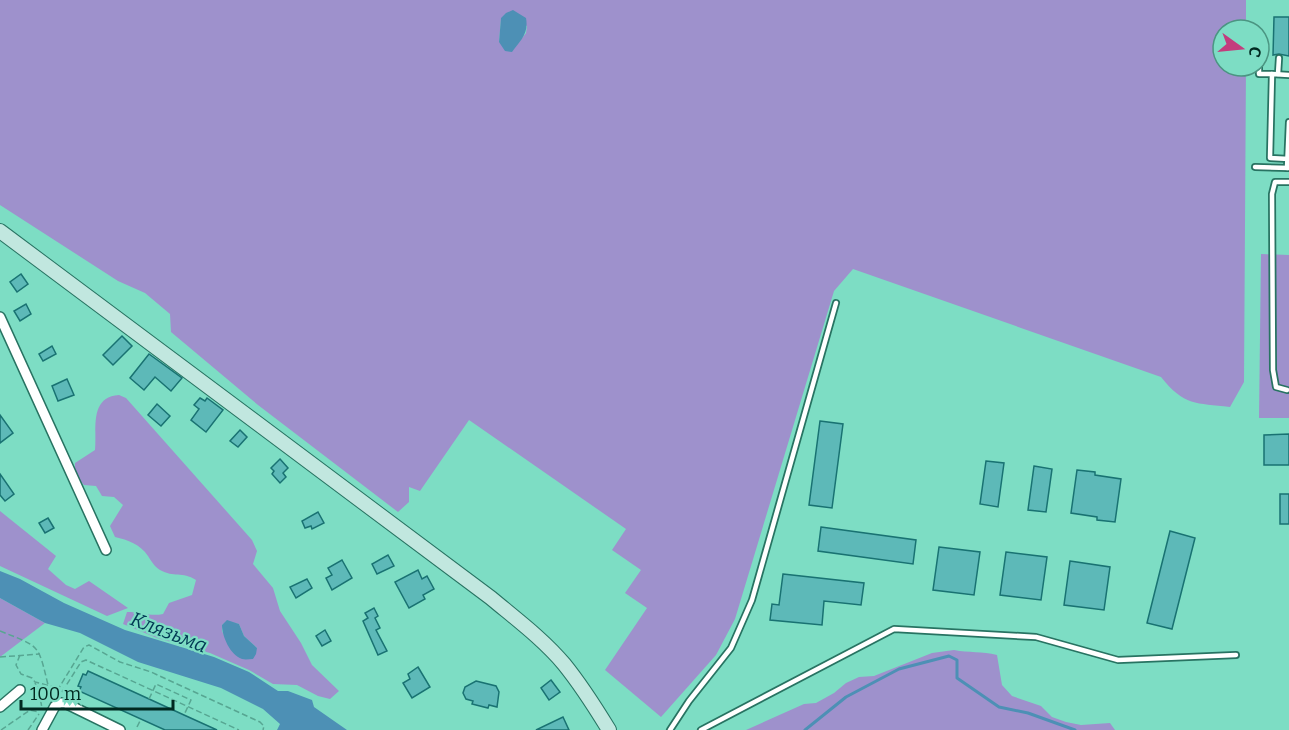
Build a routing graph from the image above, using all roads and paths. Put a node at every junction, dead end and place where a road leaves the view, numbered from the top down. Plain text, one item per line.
1 (1279, 58) dead end
2 (1271, 74) edge
3 (1275, 74) junction
4 (1289, 75) edge
5 (1289, 122) edge
6 (1288, 159) edge
7 (1255, 167) dead end
8 (1288, 168) edge
9 (1289, 182) edge
10 (0, 231) edge
11 (836, 303) dead end
12 (0, 317) edge
13 (1287, 390) dead end
14 (106, 550) dead end
15 (0, 631) edge
16 (40, 654) junction
17 (20, 655) junction
18 (1236, 655) dead end
19 (0, 657) edge
20 (35, 682) junction
21 (48, 686) junction
22 (54, 687) dead end
23 (20, 690) dead end
24 (57, 691) dead end
25 (153, 691) junction
26 (62, 693) dead end
27 (150, 699) dead end
28 (188, 706) junction
29 (0, 707) edge
30 (42, 708) dead end
31 (184, 715) dead end
32 (141, 719) dead end
33 (137, 727) dead end
34 (1, 730) edge
35 (28, 730) edge
36 (42, 730) edge
37 (120, 730) edge
38 (239, 730) edge
39 (263, 730) edge
40 (609, 730) edge
41 (670, 730) edge
42 (701, 730) edge

1 - 3 lane
2 - 3 lane
3 - 4 lane
3 - 6 lane
5 - 6 lane
6 - 8 lane
7 - 8 lane
9 - 13 lane
10 - 40 street
11 - 41 lane
12 - 14 street
15 - 16 path
16 - 17 path
16 - 21 path
17 - 19 path
17 - 20 path
18 - 42 lane
20 - 21 path
20 - 30 path
21 - 22 path
23 - 29 street
24 - 39 path
25 - 26 path
25 - 27 path
25 - 28 path
25 - 28 path
28 - 31 path
28 - 38 path
32 - 33 path
34 - 35 path
36 - 37 street

